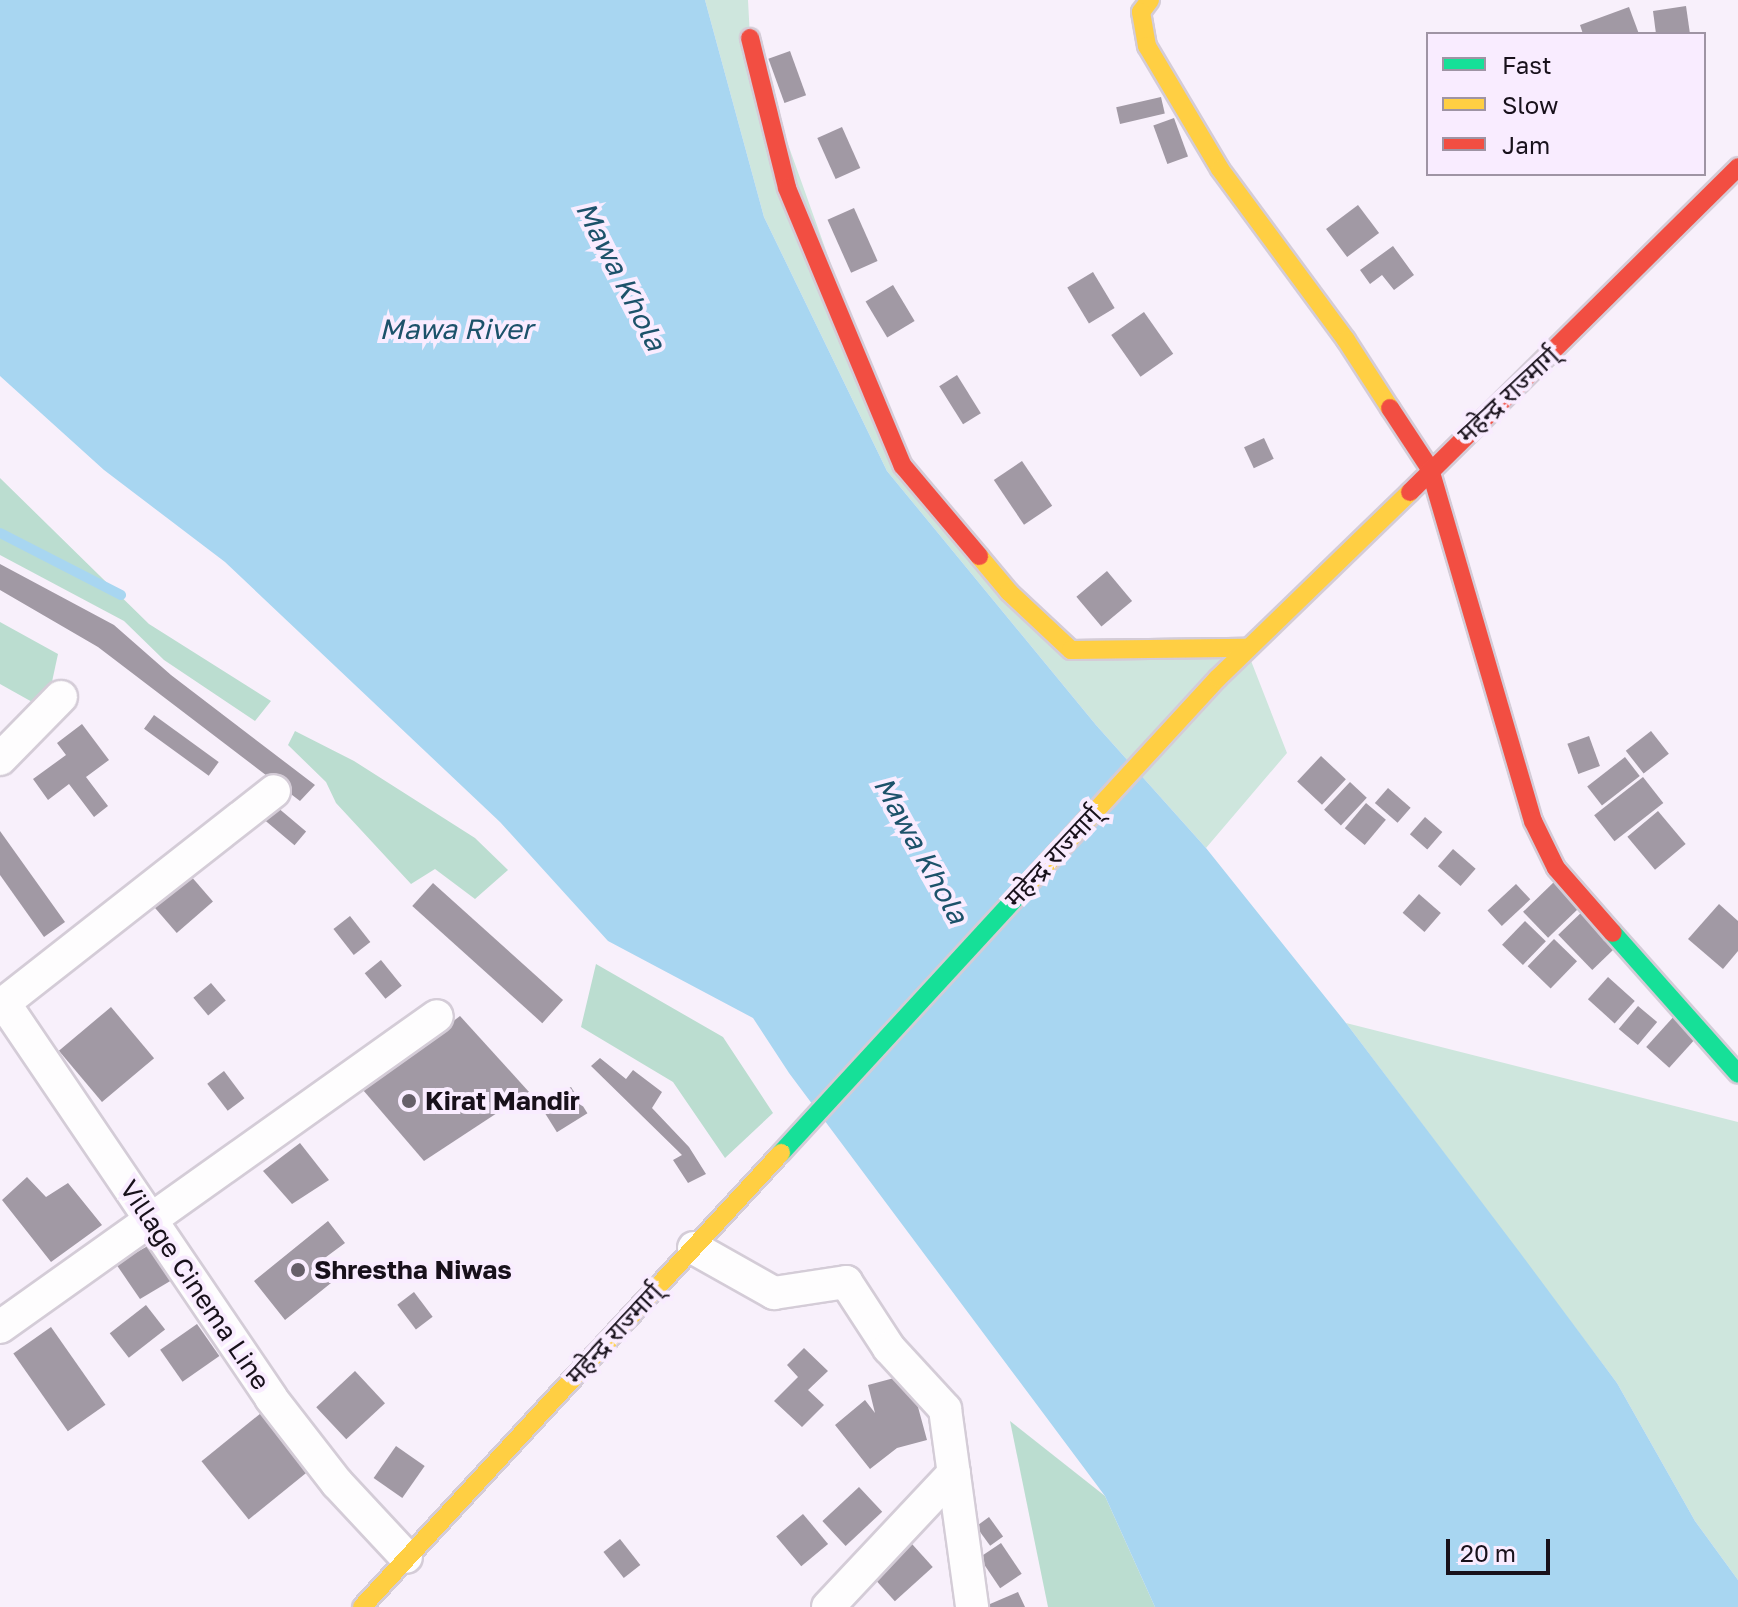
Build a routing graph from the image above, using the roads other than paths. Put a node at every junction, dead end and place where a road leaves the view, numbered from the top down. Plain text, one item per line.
1 (1150, 0) edge
2 (750, 38) dead end
3 (1738, 167) edge
4 (1430, 469) junction
5 (1246, 648) junction
6 (61, 697) dead end
7 (0, 759) edge
8 (274, 791) dead end
9 (2, 1004) edge
10 (437, 1016) dead end
11 (1738, 1074) edge
12 (152, 1221) junction
13 (702, 1240) junction
14 (0, 1327) edge
15 (954, 1473) junction
16 (406, 1557) junction
17 (362, 1607) edge
18 (828, 1607) edge
19 (972, 1607) edge

1 - 4 main road
2 - 5 main road
3 - 4 main road, महेन्द्र राज्मार्ग्
4 - 5 main road, महेन्द्र राज्मार्ग्
4 - 11 main road
5 - 13 main road, महेन्द्र राज्मार्ग्
6 - 7 street
8 - 9 street
9 - 12 street, Village Cinema Line
10 - 12 street
12 - 14 street
12 - 16 street, Village Cinema Line
13 - 15 street
13 - 16 main road, महेन्द्र राज्मार्ग्
15 - 18 street
15 - 19 street
16 - 17 main road, महेन्द्र राज्मार्ग्

